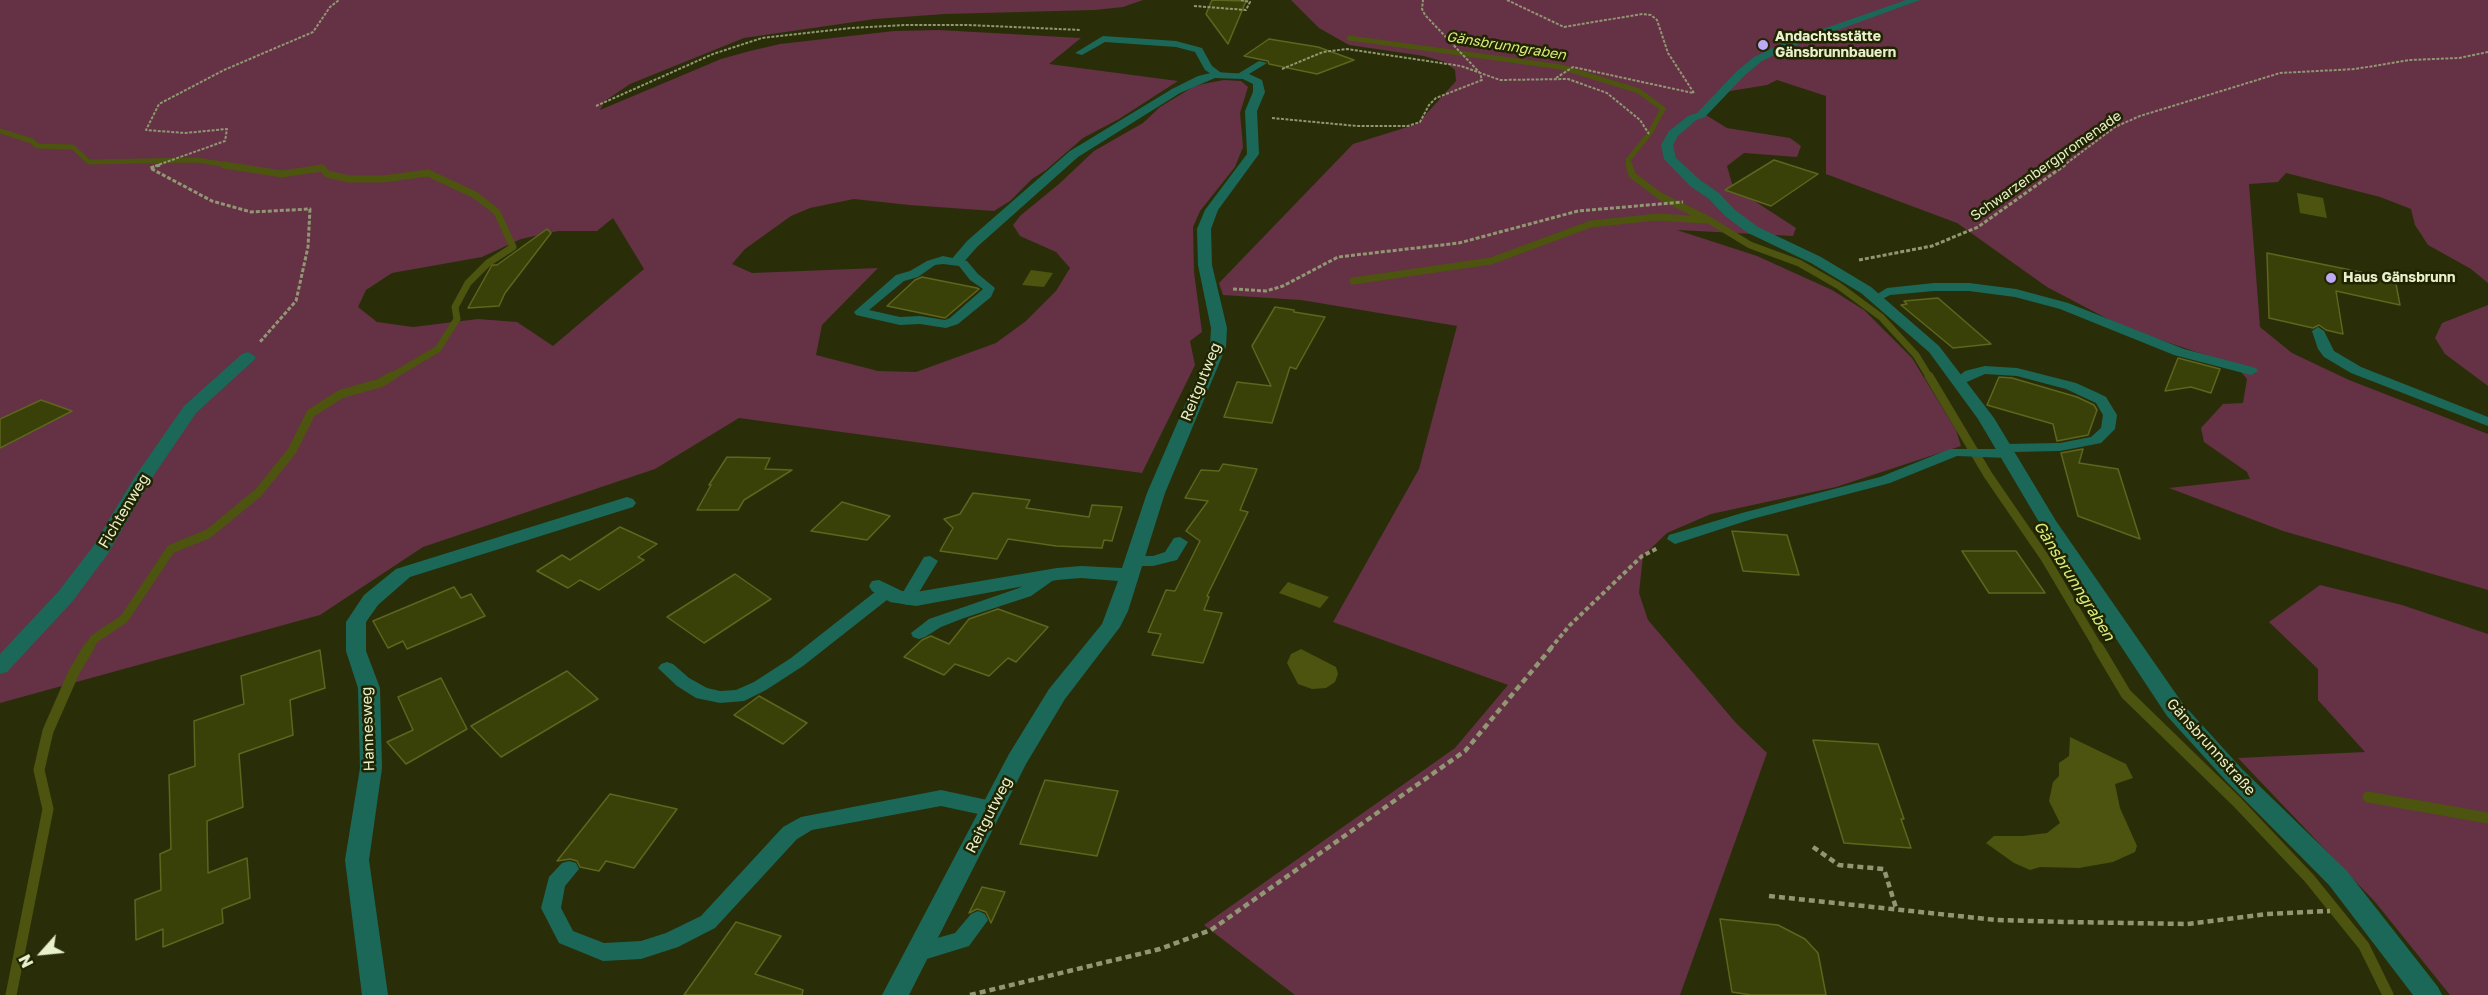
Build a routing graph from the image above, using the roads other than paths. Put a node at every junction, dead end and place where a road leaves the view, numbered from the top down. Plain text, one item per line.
1 (1915, 0) edge
2 (1079, 53) dead end
3 (1262, 63) dead end
4 (1219, 75) junction
5 (1241, 75) junction
6 (957, 261) junction
7 (1877, 298) junction
8 (2318, 331) dead end
9 (248, 357) road end
10 (2251, 371) dead end
11 (1960, 381) junction
12 (2488, 422) edge
13 (2006, 451) junction
14 (627, 503) dead end
15 (1675, 539) road end
16 (1180, 542) dead end
17 (930, 561) dead end
18 (1132, 568) junction
19 (1049, 575) junction
20 (883, 589) joint
21 (906, 598) junction
22 (919, 633) dead end
23 (0, 667) edge
24 (667, 668) dead end
25 (992, 809) junction
26 (570, 869) dead end
27 (978, 920) dead end
28 (917, 953) junction
29 (375, 995) edge
30 (896, 995) edge
31 (2429, 995) edge

1 - 7 street, Gänsbrunnstraße
2 - 4 lane
3 - 5 lane
4 - 5 street
4 - 6 street
5 - 18 street, Reitgutweg
6 - 6 lane
7 - 10 lane
7 - 11 street, Gänsbrunnstraße
8 - 12 lane
9 - 23 street, Fichtenweg
11 - 13 street, Gänsbrunnstraße
11 - 13 lane
13 - 15 lane
13 - 31 street, Gänsbrunnstraße
14 - 29 street, Hannesweg
16 - 18 lane
17 - 21 lane
18 - 19 street
18 - 25 street, Reitgutweg
19 - 21 street
19 - 22 lane
20 - 21 street
20 - 24 lane
25 - 26 lane
25 - 28 street, Reitgutweg
27 - 28 lane
28 - 30 street, Reitgutweg

